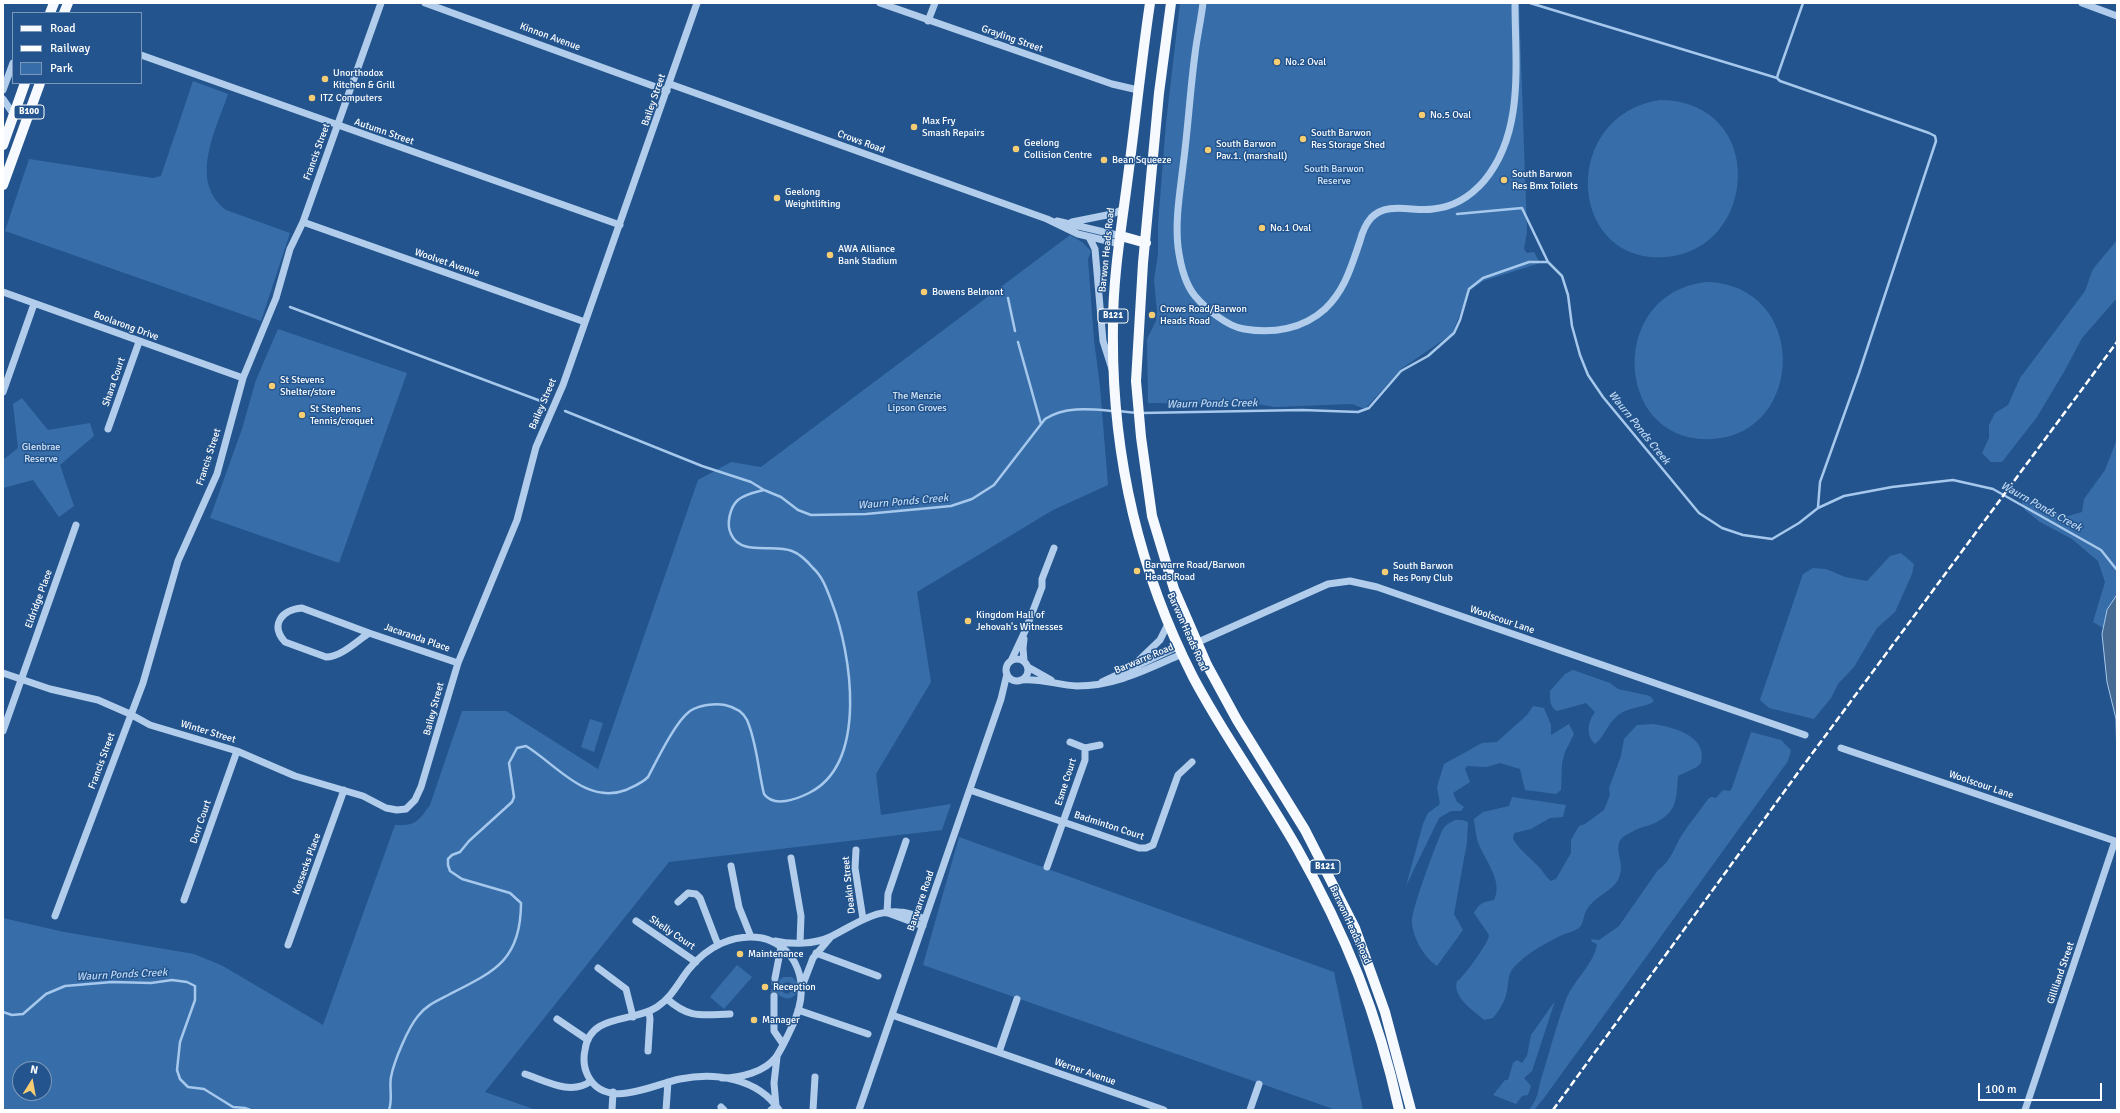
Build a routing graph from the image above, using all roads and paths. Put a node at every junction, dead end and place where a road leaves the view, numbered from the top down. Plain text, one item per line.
1 (381, 3) edge
2 (425, 3) edge
3 (697, 3) edge
4 (880, 3) edge
5 (934, 3) edge
6 (1150, 3) edge
7 (1171, 3) edge
8 (1203, 3) edge
9 (1515, 3) edge
10 (2082, 3) edge
11 (2117, 16) edge
12 (928, 21) junction
13 (142, 55) edge
14 (12, 66) edge
15 (25, 84) edge
16 (40, 84) edge
17 (668, 88) junction
18 (3, 90) edge
19 (1138, 90) junction
20 (3, 99) edge
21 (14, 115) junction
22 (337, 126) junction
23 (4, 140) edge
24 (18, 142) junction
25 (3, 185) edge
26 (1124, 209) junction
27 (1045, 218) junction
28 (303, 222) junction
29 (1078, 224) junction
30 (620, 225) junction
31 (1089, 238) junction
32 (1120, 240) junction
33 (1146, 243) junction
34 (3, 292) edge
35 (34, 304) junction
36 (585, 322) junction
37 (139, 342) junction
38 (1114, 375) junction
39 (243, 378) junction
40 (3, 392) edge
41 (108, 429) dead end
42 (76, 524) dead end
43 (1054, 548) dead end
44 (1168, 624) junction
45 (1026, 629) junction
46 (369, 632) junction
47 (1196, 643) junction
48 (1180, 650) junction
49 (1011, 661) junction
50 (458, 663) junction
51 (1026, 664) junction
52 (1123, 672) junction
53 (3, 673) edge
54 (1007, 674) junction
55 (21, 679) junction
56 (1020, 681) junction
57 (1065, 685) junction
58 (1090, 685) junction
59 (1001, 699) junction
60 (130, 714) junction
61 (3, 731) edge
62 (1805, 735) dead end
63 (1070, 742) dead end
64 (1100, 745) dead end
65 (1085, 748) junction
66 (1841, 748) dead end
67 (237, 751) junction
68 (1192, 762) dead end
69 (344, 790) junction
70 (970, 790) junction
71 (406, 809) joint
72 (1063, 822) junction
73 (906, 841) dead end
74 (2115, 841) joint
75 (856, 850) dead end
76 (791, 858) dead end
77 (731, 866) dead end
78 (1047, 867) dead end
79 (184, 900) dead end
80 (678, 902) dead end
81 (887, 913) junction
82 (55, 916) dead end
83 (863, 919) junction
84 (636, 921) dead end
85 (924, 922) junction
86 (836, 933) junction
87 (750, 937) junction
88 (768, 939) junction
89 (800, 943) junction
90 (288, 945) dead end
91 (718, 945) junction
92 (781, 947) junction
93 (816, 954) junction
94 (696, 962) junction
95 (598, 968) dead end
96 (878, 976) dead end
97 (775, 978) tunnel mouth
98 (802, 990) junction
99 (774, 996) tunnel mouth
100 (1017, 998) dead end
101 (667, 999) junction
102 (798, 1010) junction
103 (649, 1012) junction
104 (730, 1014) dead end
105 (892, 1015) junction
106 (633, 1017) junction
107 (557, 1019) dead end
108 (868, 1034) dead end
109 (588, 1040) junction
110 (782, 1047) junction
111 (648, 1051) dead end
112 (999, 1052) junction
113 (525, 1074) dead end
114 (816, 1077) dead end
115 (722, 1078) junction
116 (591, 1081) junction
117 (668, 1082) junction
118 (1259, 1084) dead end
119 (613, 1092) junction
120 (775, 1109) edge
121 (612, 1110) edge
122 (666, 1110) edge
123 (813, 1110) edge
124 (859, 1110) edge
125 (1164, 1110) edge
126 (1250, 1110) edge
127 (1399, 1110) edge
128 (1411, 1110) edge
129 (2025, 1110) edge

1 - 22 street, Francis Street
2 - 17 street, Kinnon Avenue
3 - 17 street, Bailey Street
4 - 12 street, Grayling Street
5 - 12 street
6 - 19 main road, Barwon Heads Road / B121
7 - 33 main road, Barwon Heads Road / B121
8 - 9 street
10 - 11 street
12 - 19 street, Grayling Street
13 - 22 street, Autumn Street
14 - 18 street
15 - 21 main road, B100
16 - 24 main road, B100
17 - 27 street, Crows Road
17 - 30 street, Bailey Street
19 - 26 main road, Barwon Heads Road / B121
20 - 21 street
21 - 23 main road, B100
22 - 28 street, Francis Street
22 - 30 street, Autumn Street
23 - 24 street
24 - 25 main road, B100
26 - 29 street
26 - 32 main road, Barwon Heads Road / B121
27 - 29 street, Crows Road
27 - 31 street, Crows Road
28 - 36 street, Woolvet Avenue
28 - 39 street, Francis Street
29 - 32 street
30 - 36 street, Bailey Street
31 - 32 street, Crows Road
31 - 38 street
32 - 33 main road
32 - 38 main road, Barwon Heads Road / B121
33 - 47 main road, Barwon Heads Road / B121
34 - 35 street, Boolarong Drive
35 - 37 street, Boolarong Drive
35 - 40 street
36 - 50 street, Bailey Street
37 - 39 street, Boolarong Drive
37 - 41 street, Shara Court
38 - 44 main road, Barwon Heads Road / B121
39 - 60 street, Francis Street
42 - 55 street, Eldridge Place
43 - 45 street
44 - 48 main road, Barwon Heads Road / B121
44 - 52 street
45 - 49 street
45 - 51 street
46 - 46 street, Jacaranda Place
46 - 50 street, Jacaranda Place
47 - 48 main road
47 - 62 street, Woolscour Lane
47 - 128 main road, Barwon Heads Road / B121
48 - 52 street, Barwarre Road
48 - 58 street, Barwarre Road
48 - 127 main road, Barwon Heads Road / B121
49 - 51 street
49 - 54 street
50 - 71 street, Bailey Street
51 - 56 street
51 - 57 street, Barwarre Road
52 - 58 street, Barwarre Road
53 - 55 street, Winter Street
54 - 56 street
54 - 59 street, Barwarre Road
55 - 60 street, Winter Street
55 - 61 street, Eldridge Place
56 - 57 street, Barwarre Road
56 - 59 street, Barwarre Road
57 - 58 street, Barwarre Road
59 - 70 street, Barwarre Road
60 - 67 street, Winter Street
60 - 82 street, Francis Street
63 - 65 street
64 - 65 street
65 - 72 street, Esme Court
66 - 74 street, Woolscour Lane
67 - 69 street, Winter Street
67 - 79 street, Dorr Court
68 - 72 street, Badminton Court
69 - 71 street, Winter Street
69 - 90 street, Kossecks Place
70 - 72 street, Badminton Court
70 - 85 street, Barwarre Road
72 - 78 street, Esme Court
73 - 81 street
74 - 129 street, Gilliland Street
75 - 83 street, Deakin Street
76 - 89 street
77 - 87 street
80 - 91 street
81 - 83 street
81 - 85 street
83 - 86 street
84 - 94 street, Shelly Court
85 - 105 street, Barwarre Road
86 - 89 street
86 - 93 street
87 - 88 street
87 - 91 street
88 - 89 street
88 - 92 street
91 - 94 street
92 - 97 street
92 - 98 street
93 - 96 street
93 - 98 street
94 - 101 street
95 - 106 street
98 - 102 street
99 - 110 street
100 - 112 street
101 - 103 street
101 - 104 street
102 - 108 street
102 - 110 street
103 - 106 street
103 - 111 street
105 - 112 street, Werner Avenue
105 - 124 street, Barwarre Road
106 - 109 street
107 - 109 street
109 - 116 street
110 - 115 street
110 - 120 street
112 - 125 street, Werner Avenue
113 - 116 street
114 - 123 street
115 - 117 street
115 - 120 street
116 - 119 street
117 - 119 street
117 - 122 street
118 - 126 street
119 - 121 street

